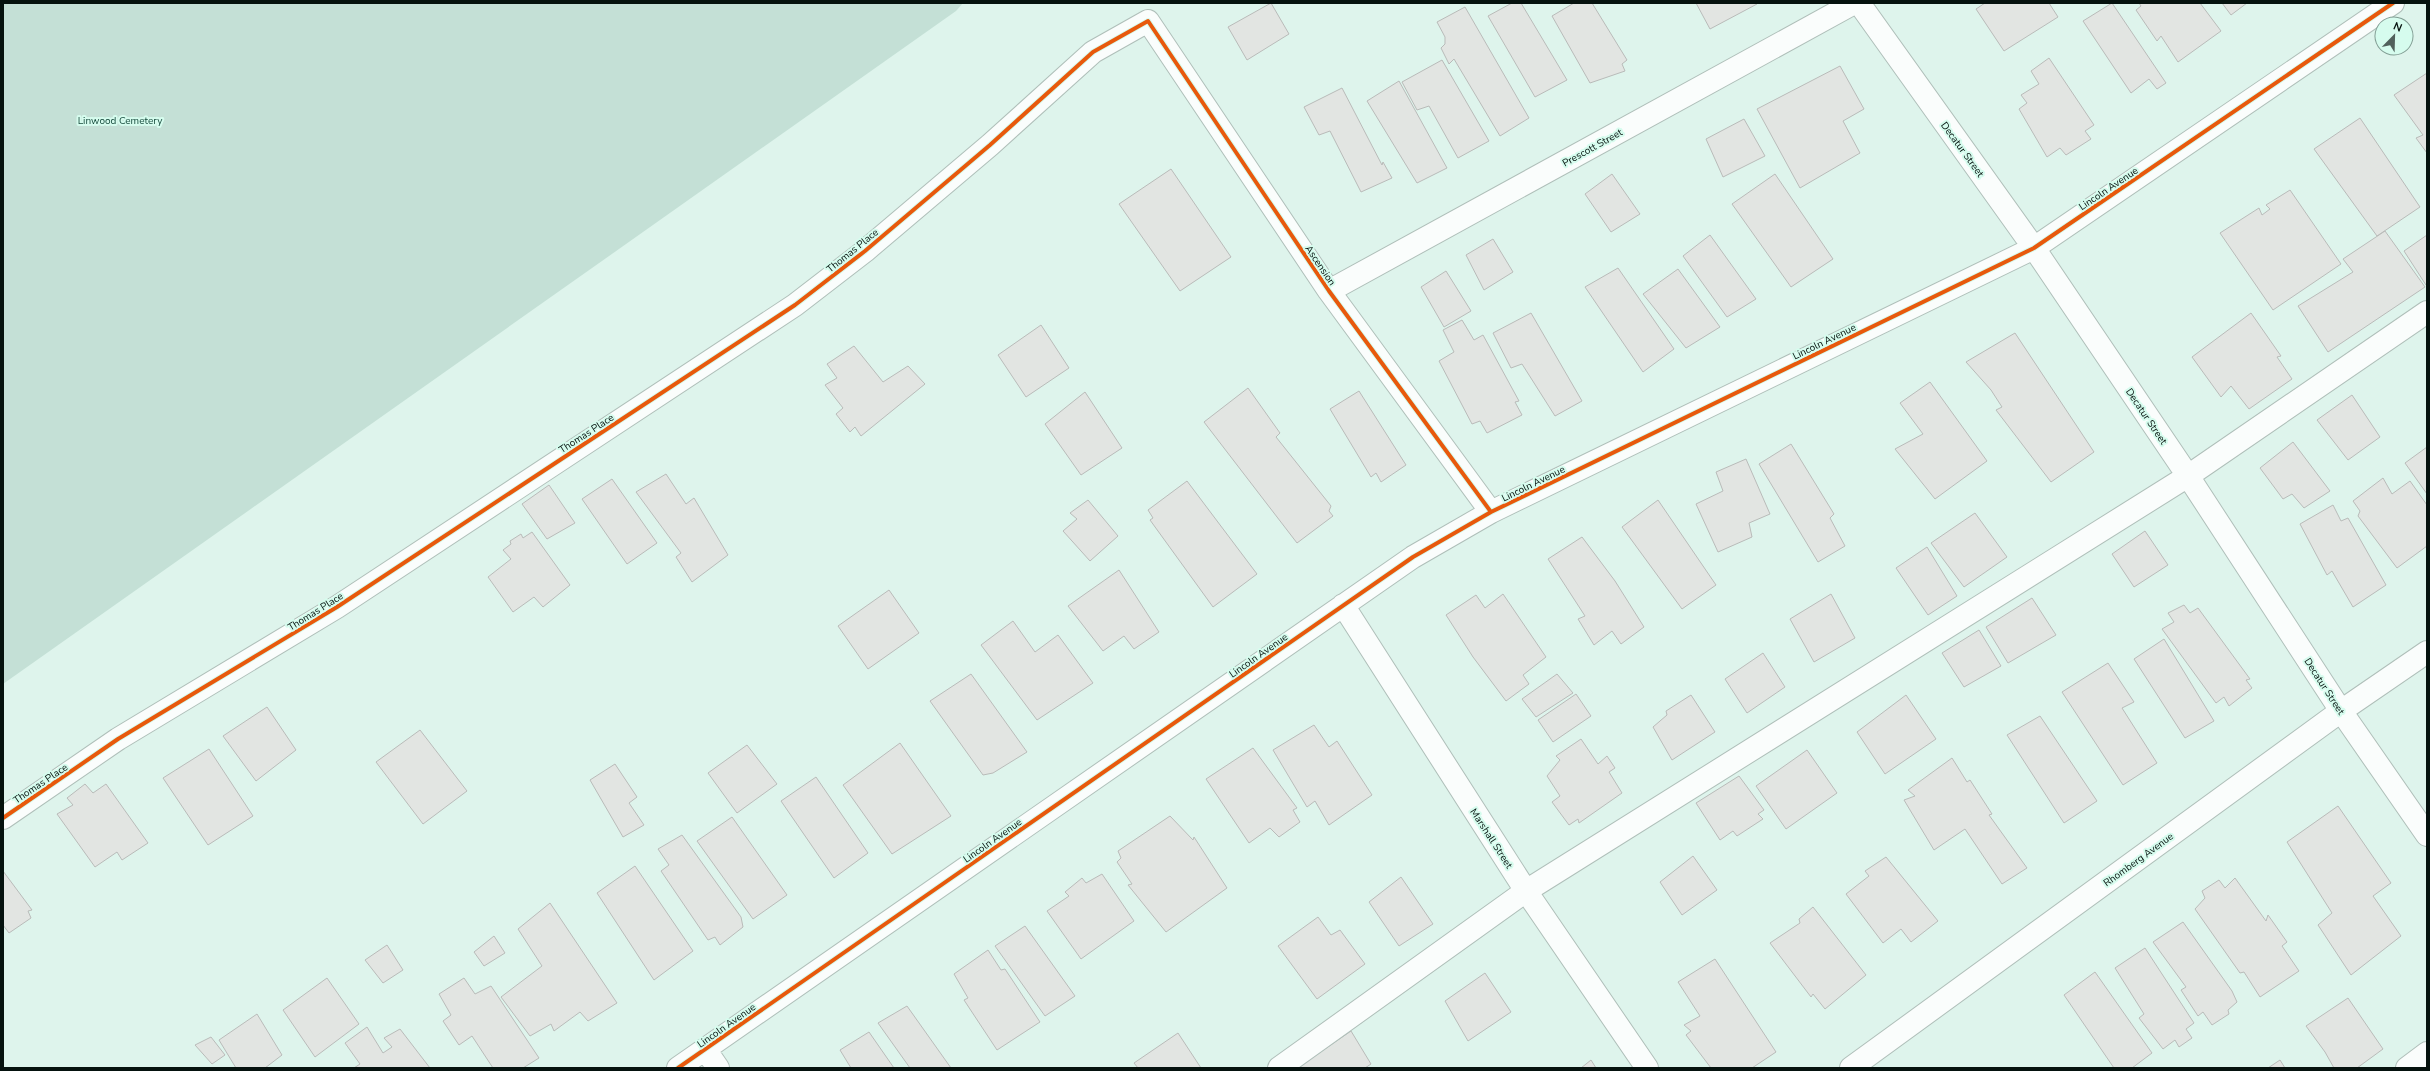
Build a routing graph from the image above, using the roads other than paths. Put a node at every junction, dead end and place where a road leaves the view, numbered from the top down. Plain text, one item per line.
1 (1854, 3) edge
2 (1859, 3) edge
3 (2393, 3) edge
4 (1148, 21) joint
5 (2034, 248) junction
6 (1329, 291) junction
7 (2427, 312) edge
8 (2188, 476) junction
9 (1491, 512) junction
10 (1343, 605) junction
11 (2427, 652) edge
12 (2341, 711) junction
13 (3, 818) edge
14 (2427, 834) edge
15 (1526, 891) junction
16 (706, 1049) junction
17 (2427, 1054) edge
18 (678, 1068) edge
19 (718, 1068) edge
20 (1279, 1068) edge
21 (1647, 1068) edge
22 (1851, 1068) edge
23 (2407, 1068) edge

1 - 6 street, Prescott Street
2 - 5 street, Decatur Street
3 - 5 street, Lincoln Avenue
4 - 6 street, Ascension
4 - 13 street, Thomas Place
5 - 8 street, Decatur Street
5 - 9 street, Lincoln Avenue
6 - 9 street, Ascension
7 - 8 street
8 - 12 street, Decatur Street
8 - 15 street
9 - 10 street, Lincoln Avenue
10 - 15 street, Marshall Street
10 - 16 street, Lincoln Avenue
11 - 12 street, Rhomberg Avenue
12 - 14 street, Decatur Street
12 - 22 street, Rhomberg Avenue
15 - 20 street
15 - 21 street, Marshall Street
16 - 18 street, Lincoln Avenue
16 - 19 street
17 - 23 street

